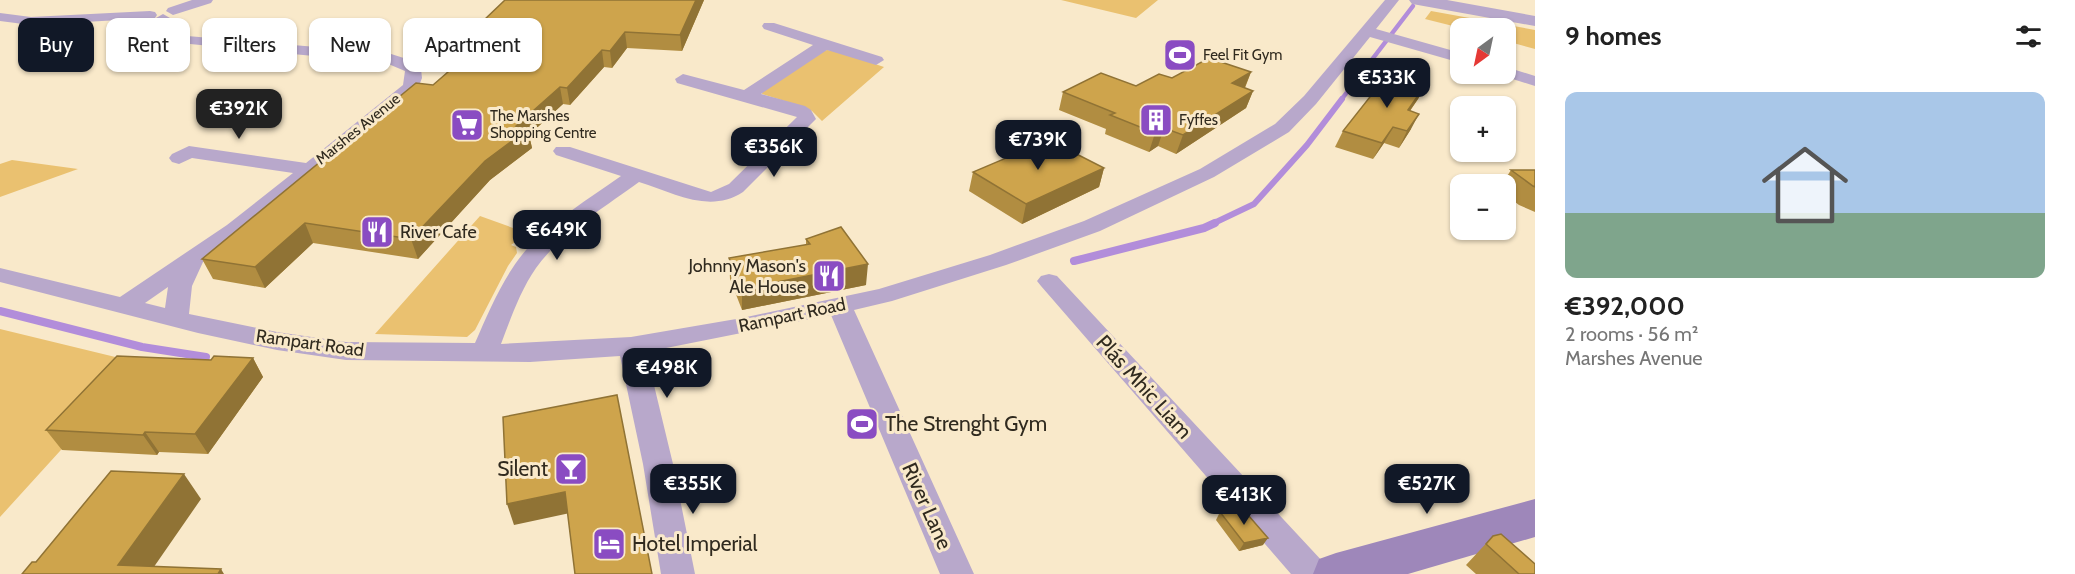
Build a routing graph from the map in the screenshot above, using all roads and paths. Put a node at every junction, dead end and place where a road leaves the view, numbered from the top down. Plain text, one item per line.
1 (206, 0) edge
2 (1392, 0) edge
3 (1418, 0) edge
4 (162, 15) junction
5 (0, 17) edge
6 (1535, 21) edge
7 (769, 26) dead end
8 (1382, 35) junction
9 (825, 44) junction
10 (1450, 55) edge
11 (876, 60) dead end
12 (1516, 75) edge
13 (683, 79) dead end
14 (1535, 81) edge
15 (747, 96) junction
16 (563, 151) dead end
17 (179, 158) dead end
18 (308, 169) junction
19 (636, 175) junction
20 (193, 260) junction
21 (0, 275) edge
22 (1049, 281) dead end
23 (840, 306) junction
24 (123, 307) junction
25 (176, 320) junction
26 (631, 346) junction
27 (484, 353) junction
28 (1535, 518) edge
29 (678, 574) edge
30 (957, 574) edge
31 (1312, 574) edge
32 (1336, 574) edge

1 - 4 street
2 - 8 street, Rampart Road
3 - 6 street
4 - 5 street
4 - 18 street, Marshes Avenue
7 - 9 street
8 - 10 street
8 - 23 street, Rampart Road
9 - 11 street
9 - 15 street
12 - 14 street
13 - 15 street
15 - 19 street
16 - 19 street
17 - 18 street
18 - 20 street, Marshes Avenue
19 - 27 street
20 - 24 street, Marshes Avenue
20 - 25 street, Marshes Avenue
21 - 24 street, Rampart Road
22 - 31 street, Plás Mhic Liam
23 - 26 street, Rampart Road
23 - 30 street, River Lane
24 - 25 street, Rampart Road
25 - 27 street, Rampart Road
26 - 27 street, Rampart Road
26 - 29 street
28 - 32 main road

